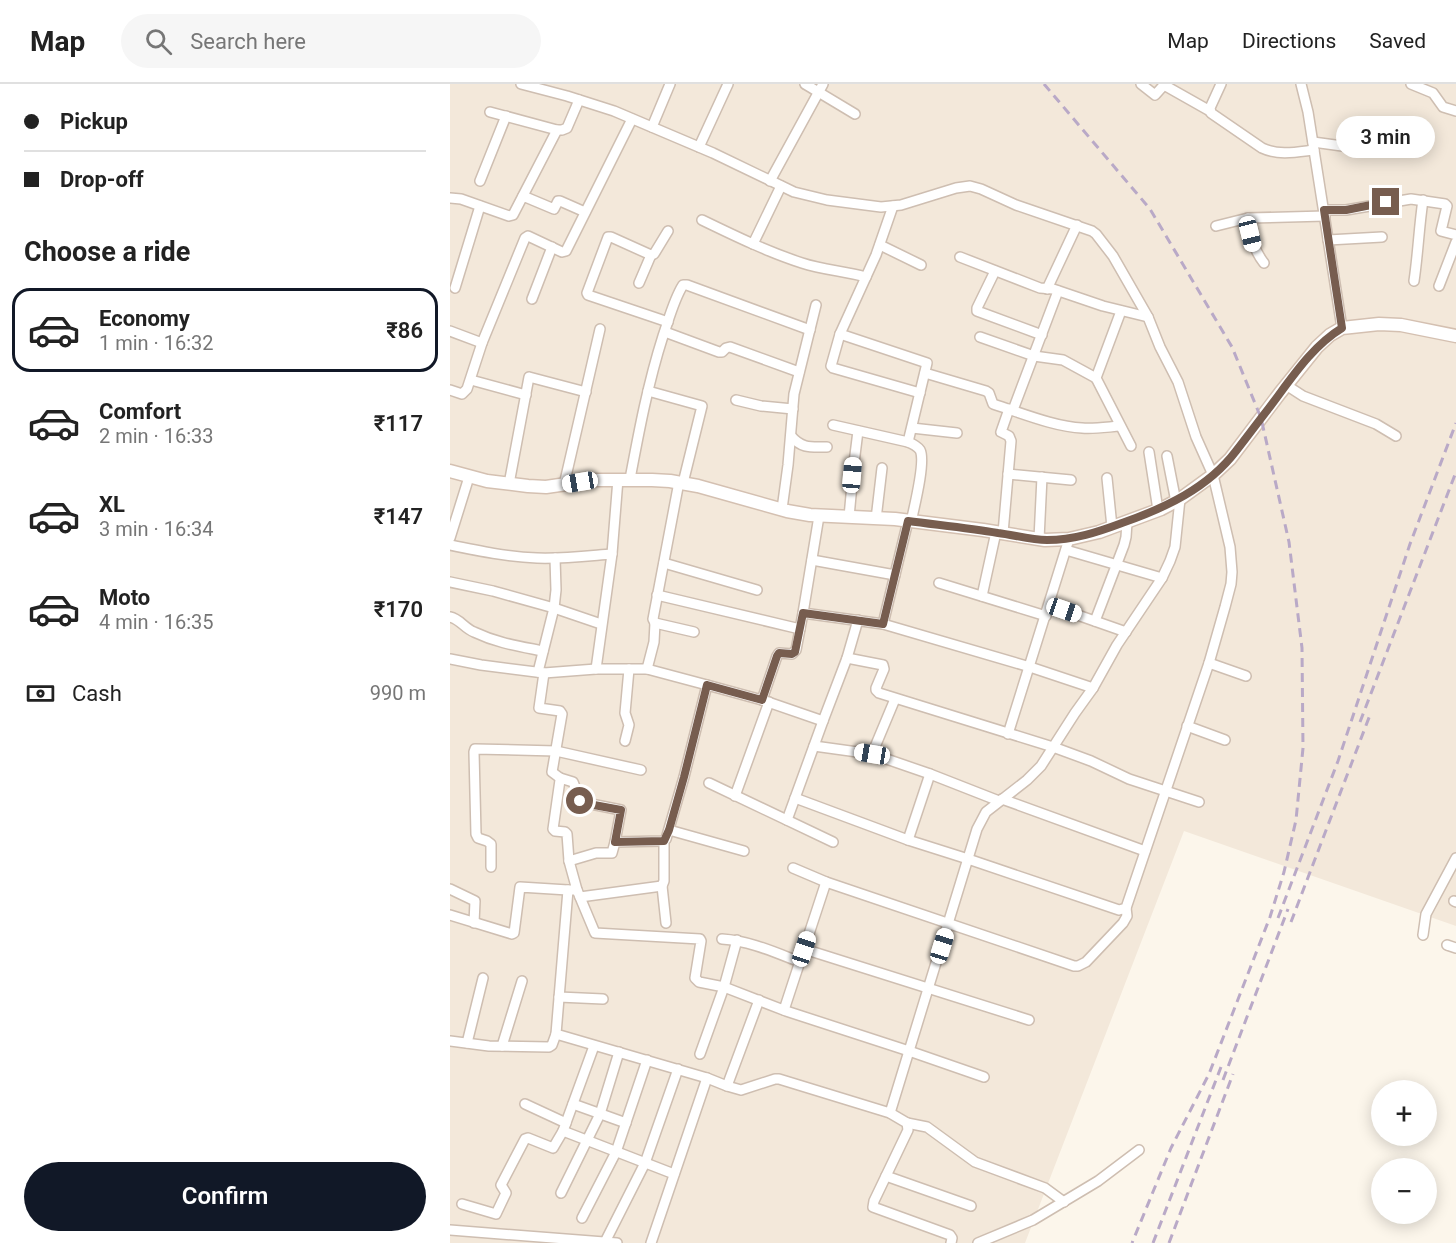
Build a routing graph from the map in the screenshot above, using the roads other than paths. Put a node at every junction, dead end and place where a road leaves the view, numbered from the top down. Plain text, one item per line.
1 (523, 84) edge
2 (670, 84) edge
3 (728, 84) edge
4 (805, 84) edge
5 (1141, 84) edge
6 (1221, 84) edge
7 (1301, 84) edge
8 (1411, 84) edge
9 (821, 88) edge
10 (579, 100) junction
11 (1210, 111) junction
12 (1456, 111) edge
13 (490, 112) dead end
14 (855, 114) dead end
15 (506, 116) junction
16 (632, 119) junction
17 (651, 127) junction
18 (557, 130) junction
19 (1314, 146) junction
20 (699, 147) junction
21 (1386, 152) dead end
22 (480, 181) dead end
23 (770, 181) junction
24 (781, 186) junction
25 (523, 196) junction
26 (450, 198) edge
27 (1423, 200) junction
28 (480, 206) junction
29 (893, 206) junction
30 (585, 212) junction
31 (1324, 213) junction
32 (1248, 219) junction
33 (702, 220) dead end
34 (1077, 225) junction
35 (1216, 226) dead end
36 (668, 231) dead end
37 (1456, 235) edge
38 (1382, 237) dead end
39 (1328, 240) junction
40 (1456, 242) edge
41 (753, 244) junction
42 (880, 245) junction
43 (552, 247) junction
44 (651, 255) junction
45 (960, 257) dead end
46 (1264, 263) dead end
47 (921, 265) dead end
48 (995, 271) junction
49 (866, 277) junction
50 (1414, 281) dead end
51 (639, 283) dead end
52 (1439, 286) dead end
53 (455, 288) dead end
54 (1047, 289) junction
55 (1058, 291) junction
56 (532, 299) dead end
57 (816, 305) dead end
58 (1121, 311) junction
59 (1148, 317) junction
60 (666, 327) junction
61 (1342, 328) junction
62 (600, 329) dead end
63 (810, 330) junction
64 (450, 332) edge
65 (840, 334) junction
66 (1042, 335) junction
67 (1456, 336) edge
68 (980, 337) dead end
69 (482, 343) junction
70 (1034, 357) junction
71 (799, 372) junction
72 (925, 372) junction
73 (1096, 378) junction
74 (471, 380) junction
75 (1286, 386) junction
76 (450, 390) edge
77 (648, 391) junction
78 (586, 392) junction
79 (920, 393) junction
80 (526, 395) junction
81 (735, 400) dead end
82 (793, 409) junction
83 (1011, 409) junction
84 (833, 425) dead end
85 (1120, 426) junction
86 (912, 428) junction
87 (858, 431) junction
88 (957, 433) dead end
89 (791, 436) junction
90 (1396, 436) dead end
91 (908, 442) junction
92 (1131, 446) dead end
93 (827, 447) dead end
94 (1149, 452) dead end
95 (1167, 456) dead end
96 (882, 468) dead end
97 (450, 471) edge
98 (1008, 474) junction
99 (1213, 475) junction
100 (469, 477) junction
101 (1042, 477) junction
102 (1107, 478) dead end
103 (624, 479) junction
104 (1071, 480) dead end
105 (681, 483) junction
106 (509, 484) junction
107 (564, 485) junction
108 (1178, 500) junction
109 (782, 509) junction
110 (1158, 510) junction
111 (819, 516) junction
112 (849, 517) junction
113 (876, 519) junction
114 (909, 521) junction
115 (1126, 522) junction
116 (1112, 527) junction
117 (1000, 533) junction
118 (450, 538) edge
119 (1039, 539) junction
120 (1068, 544) junction
121 (450, 545) edge
122 (612, 554) junction
123 (555, 558) junction
124 (812, 560) junction
125 (664, 563) junction
126 (1117, 564) junction
127 (895, 575) junction
128 (1162, 578) junction
129 (450, 582) edge
130 (939, 583) dead end
131 (758, 590) dead end
132 (657, 595) junction
133 (982, 596) junction
134 (1049, 605) junction
135 (554, 608) junction
136 (803, 613) junction
137 (1046, 616) junction
138 (450, 617) edge
139 (858, 620) junction
140 (1095, 621) junction
141 (655, 623) junction
142 (601, 624) junction
143 (883, 624) junction
144 (800, 629) junction
145 (694, 632) dead end
146 (1126, 632) junction
147 (543, 651) junction
148 (847, 658) junction
149 (450, 659) edge
150 (1209, 663) junction
151 (1030, 667) junction
152 (596, 669) junction
153 (629, 669) junction
154 (647, 669) junction
155 (541, 673) junction
156 (1246, 676) dead end
157 (707, 685) junction
158 (1093, 688) junction
159 (895, 699) junction
160 (765, 701) junction
161 (823, 721) junction
162 (1187, 726) junction
163 (1008, 734) junction
164 (1225, 740) dead end
165 (625, 741) dead end
166 (814, 746) junction
167 (1053, 747) junction
168 (556, 752) junction
169 (872, 754) junction
170 (641, 770) dead end
171 (930, 774) junction
172 (560, 778) junction
173 (709, 783) dead end
174 (1166, 791) junction
175 (735, 796) junction
176 (795, 798) junction
177 (1001, 800) junction
178 (1199, 802) dead end
179 (787, 820) junction
180 (669, 830) junction
181 (908, 840) junction
182 (664, 841) junction
183 (615, 842) junction
184 (833, 842) dead end
185 (1145, 850) junction
186 (744, 851) dead end
187 (1456, 858) edge
188 (968, 859) junction
189 (569, 861) junction
190 (491, 867) dead end
191 (793, 868) dead end
192 (826, 882) junction
193 (662, 886) junction
194 (450, 890) edge
195 (575, 892) junction
196 (1126, 908) junction
197 (450, 915) edge
198 (474, 922) junction
199 (666, 923) dead end
200 (948, 924) junction
201 (1423, 935) dead end
202 (722, 939) dead end
203 (737, 940) junction
204 (804, 949) junction
205 (800, 962) junction
206 (483, 978) dead end
207 (522, 981) dead end
208 (724, 987) junction
209 (929, 988) junction
210 (559, 997) junction
211 (603, 999) dead end
212 (759, 1000) junction
213 (784, 1010) junction
214 (1029, 1020) dead end
215 (556, 1034) junction
216 (450, 1041) edge
217 (467, 1043) junction
218 (502, 1046) junction
219 (594, 1046) junction
220 (909, 1051) junction
221 (619, 1052) junction
222 (700, 1054) dead end
223 (647, 1060) junction
224 (678, 1069) junction
225 (984, 1077) dead end
226 (707, 1078) junction
227 (727, 1086) junction
228 (525, 1104) dead end
229 (573, 1104) junction
230 (890, 1113) junction
231 (600, 1114) junction
232 (626, 1123) junction
233 (907, 1123) junction
234 (564, 1127) junction
235 (588, 1140) junction
236 (1139, 1150) dead end
237 (616, 1152) junction
238 (645, 1163) junction
239 (674, 1174) junction
240 (886, 1176) junction
241 (561, 1193) dead end
242 (1064, 1202) junction
243 (462, 1204) dead end
244 (971, 1206) dead end
245 (582, 1218) dead end
246 (450, 1230) edge
247 (605, 1242) edge
248 (617, 1243) edge
249 (651, 1243) edge
250 (951, 1243) edge
251 (978, 1243) edge

1 - 10 street
2 - 17 street
3 - 20 street
4 - 9 street
5 - 11 street
6 - 11 street
7 - 19 street
8 - 12 street
9 - 14 street
9 - 23 street
10 - 16 street
10 - 18 street
11 - 19 street
13 - 15 street
15 - 18 street
15 - 22 street
16 - 17 street
16 - 30 street
17 - 20 street
18 - 25 street
19 - 21 street
19 - 31 street
20 - 23 street
23 - 24 street
24 - 29 street
24 - 41 street
25 - 28 street
25 - 30 street
26 - 28 street
27 - 31 street
27 - 37 street
27 - 50 street
28 - 53 street
29 - 34 street
29 - 42 street
30 - 43 street
31 - 32 street
31 - 39 street
32 - 35 street
32 - 46 street
33 - 41 street
34 - 54 street
34 - 59 street
36 - 44 street
38 - 39 street
39 - 61 street
40 - 52 street
41 - 49 street
42 - 47 street
42 - 49 street
43 - 56 street
43 - 69 street
44 - 51 street
44 - 60 street
45 - 48 street
48 - 54 street
48 - 66 street
49 - 65 street
54 - 55 street
55 - 58 street
55 - 66 street
57 - 63 street
58 - 59 street
58 - 73 street
59 - 99 street
60 - 63 street
60 - 71 street
60 - 77 street
61 - 67 street
61 - 75 street
62 - 78 street
63 - 71 street
64 - 69 street
65 - 72 street
65 - 79 street
66 - 70 street
68 - 70 street
69 - 74 street
70 - 73 street
70 - 83 street
71 - 82 street
72 - 79 street
72 - 83 street
73 - 85 street
74 - 76 street
74 - 80 street
75 - 90 street
75 - 99 street
77 - 103 street
77 - 105 street
78 - 80 street
78 - 107 street
79 - 86 street
80 - 106 street
81 - 82 street
82 - 89 street
83 - 85 street
83 - 98 street
84 - 87 street
85 - 92 street
86 - 88 street
86 - 91 street
87 - 91 street
87 - 112 street
89 - 93 street
89 - 109 street
91 - 114 street
94 - 110 street
95 - 108 street
96 - 113 street
97 - 100 street
98 - 101 street
98 - 117 street
99 - 108 street
99 - 150 street
100 - 106 street
100 - 118 street
101 - 104 street
101 - 119 street
102 - 116 street
103 - 105 street
103 - 107 street
103 - 122 street
105 - 109 street
105 - 125 street
106 - 107 street
108 - 110 street
108 - 128 street
109 - 111 street
110 - 115 street
111 - 112 street
111 - 124 street
112 - 113 street
113 - 114 street
114 - 117 street
114 - 127 street
115 - 116 street
115 - 126 street
116 - 120 street
117 - 119 street
117 - 133 street
119 - 120 street
120 - 126 street
120 - 134 street
121 - 123 street
122 - 123 street
122 - 142 street
123 - 135 street
124 - 127 street
124 - 136 street
125 - 131 street
125 - 132 street
126 - 128 street
126 - 140 street
127 - 143 street
128 - 146 street
129 - 135 street
130 - 133 street
132 - 141 street
132 - 144 street
133 - 137 street
134 - 137 street
134 - 140 street
135 - 142 street
135 - 147 street
136 - 139 street
136 - 144 street
137 - 151 street
138 - 147 street
139 - 143 street
139 - 148 street
140 - 146 street
141 - 145 street
141 - 154 street
142 - 152 street
143 - 151 street
144 - 160 street
146 - 158 street
147 - 155 street
148 - 159 street
148 - 161 street
149 - 155 street
150 - 156 street
150 - 162 street
151 - 158 street
151 - 163 street
152 - 153 street
152 - 155 street
153 - 154 street
153 - 165 street
154 - 157 street
155 - 168 street
157 - 160 street
157 - 180 street
158 - 167 street
159 - 163 street
159 - 169 street
160 - 161 street
160 - 175 street
161 - 166 street
162 - 164 street
162 - 174 street
163 - 167 street
166 - 169 street
166 - 176 street
167 - 174 street
167 - 177 street
168 - 170 street
168 - 172 street
168 - 190 street
169 - 171 street
171 - 177 street
171 - 181 street
172 - 183 street
172 - 189 street
173 - 175 street
174 - 178 street
174 - 185 street
175 - 179 street
176 - 179 street
176 - 181 street
177 - 185 street
177 - 188 street
179 - 184 street
180 - 182 street
180 - 186 street
181 - 188 street
182 - 183 street
182 - 193 street
183 - 189 street
185 - 196 street
187 - 201 street
188 - 196 street
188 - 200 street
189 - 195 street
191 - 192 street
192 - 200 street
192 - 204 street
193 - 195 street
193 - 199 street
194 - 198 street
195 - 198 street
195 - 208 street
195 - 210 street
196 - 200 street
197 - 198 street
200 - 209 street
202 - 203 street
203 - 205 street
203 - 208 street
204 - 205 street
204 - 209 street
205 - 213 street
206 - 217 street
207 - 218 street
208 - 212 street
208 - 222 street
209 - 214 street
209 - 220 street
210 - 211 street
210 - 215 street
212 - 213 street
212 - 227 street
213 - 220 street
215 - 218 street
215 - 219 street
216 - 217 street
217 - 218 street
219 - 221 street
219 - 229 street
220 - 225 street
220 - 230 street
221 - 223 street
221 - 231 street
223 - 224 street
223 - 232 street
224 - 226 street
224 - 238 street
226 - 227 street
226 - 239 street
227 - 230 street
228 - 234 street
229 - 231 street
229 - 234 street
230 - 233 street
231 - 232 street
231 - 235 street
232 - 237 street
233 - 240 street
233 - 242 street
234 - 235 street
234 - 243 street
235 - 237 street
235 - 241 street
236 - 242 street
237 - 238 street
237 - 245 street
238 - 239 street
238 - 247 street
239 - 249 street
240 - 244 street
240 - 250 street
242 - 251 street
246 - 247 street
247 - 248 street

